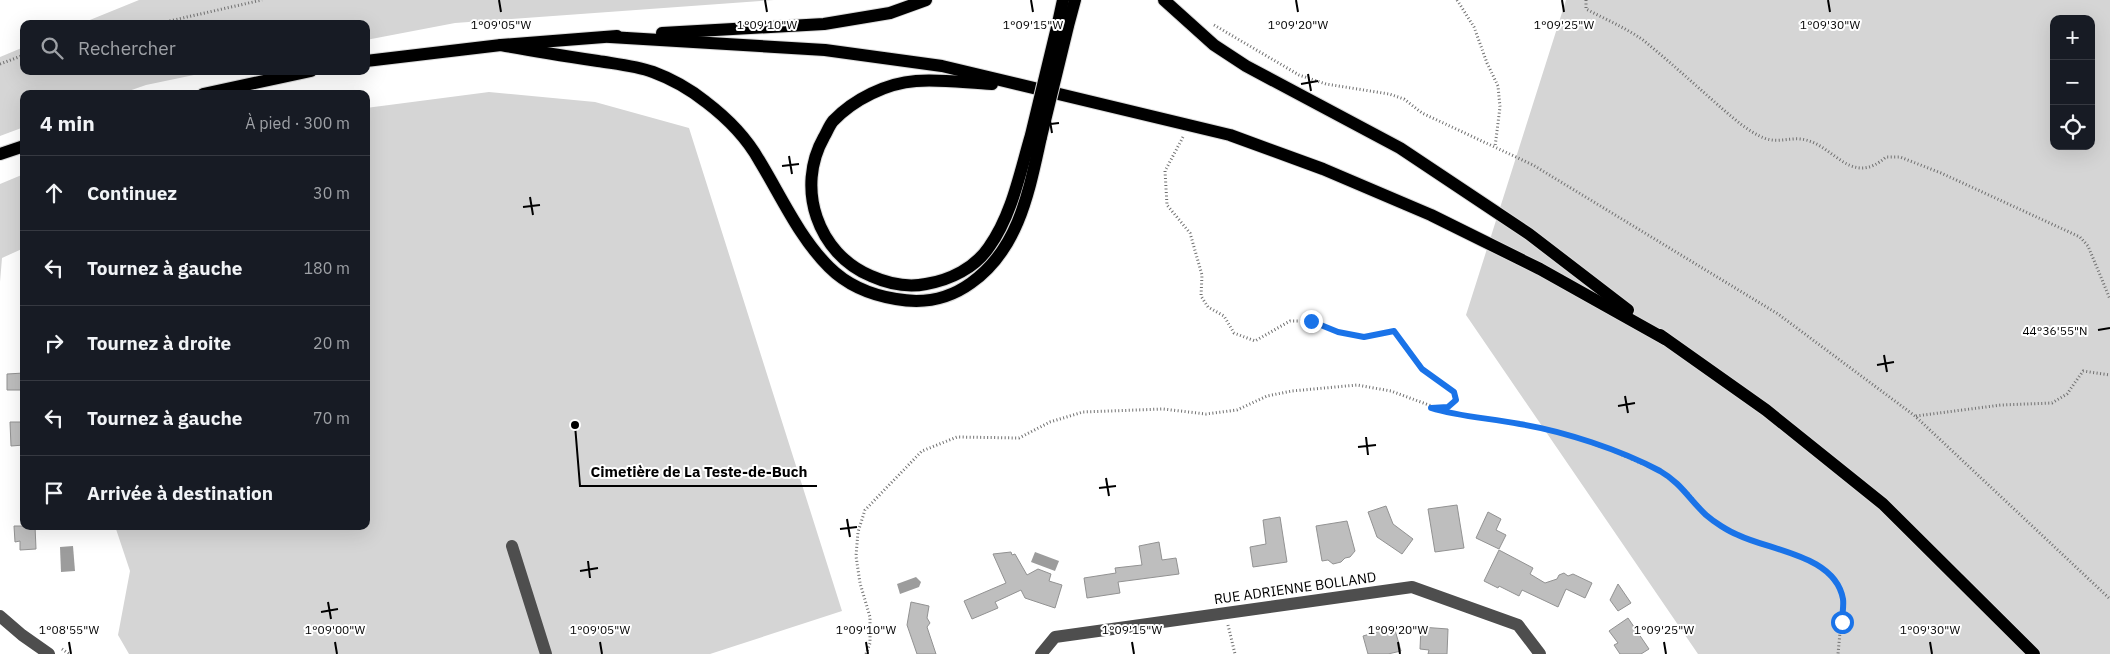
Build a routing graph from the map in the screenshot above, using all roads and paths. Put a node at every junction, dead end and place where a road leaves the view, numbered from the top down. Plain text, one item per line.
1 (262, 0) edge
2 (926, 0) edge
3 (1063, 0) edge
4 (1075, 0) edge
5 (1164, 0) edge
6 (1457, 0) edge
7 (1586, 0) edge
8 (174, 20) edge
9 (1210, 22) dead end
10 (1063, 24) junction
11 (610, 37) junction
12 (501, 45) junction
13 (20, 56) edge
14 (370, 61) edge
15 (0, 64) edge
16 (292, 75) edge
17 (1022, 85) junction
18 (222, 90) edge
19 (1189, 125) junction
20 (1036, 136) junction
21 (1495, 146) junction
22 (20, 147) edge
23 (0, 154) edge
24 (2110, 299) edge
25 (1665, 339) junction
26 (2110, 375) edge
27 (1431, 408) junction
28 (1915, 416) junction
29 (512, 546) dead end
30 (2110, 599) edge
31 (1224, 613) junction
32 (0, 616) edge
33 (49, 654) edge
34 (546, 654) edge
35 (866, 654) edge
36 (1041, 654) edge
37 (1236, 654) edge
38 (1540, 654) edge
39 (1838, 654) edge
40 (2034, 654) edge

1 - 8 path
2 - 11 main road
3 - 10 main road
4 - 10 main road
5 - 25 main road
6 - 21 path
7 - 24 path
9 - 21 path
10 - 20 main road, bridge
11 - 12 main road
11 - 17 main road
12 - 14 main road
12 - 20 main road
13 - 15 path
16 - 18 main road
17 - 19 main road
17 - 20 main road
19 - 25 main road
19 - 27 path
21 - 28 path
22 - 23 main road
25 - 40 main road
26 - 28 path
27 - 35 path
27 - 39 path
28 - 30 path
29 - 34 street
31 - 36 street, RUE ADRIENNE BOLLAND
31 - 37 path
31 - 38 street, RUE ADRIENNE BOLLAND
32 - 33 street

